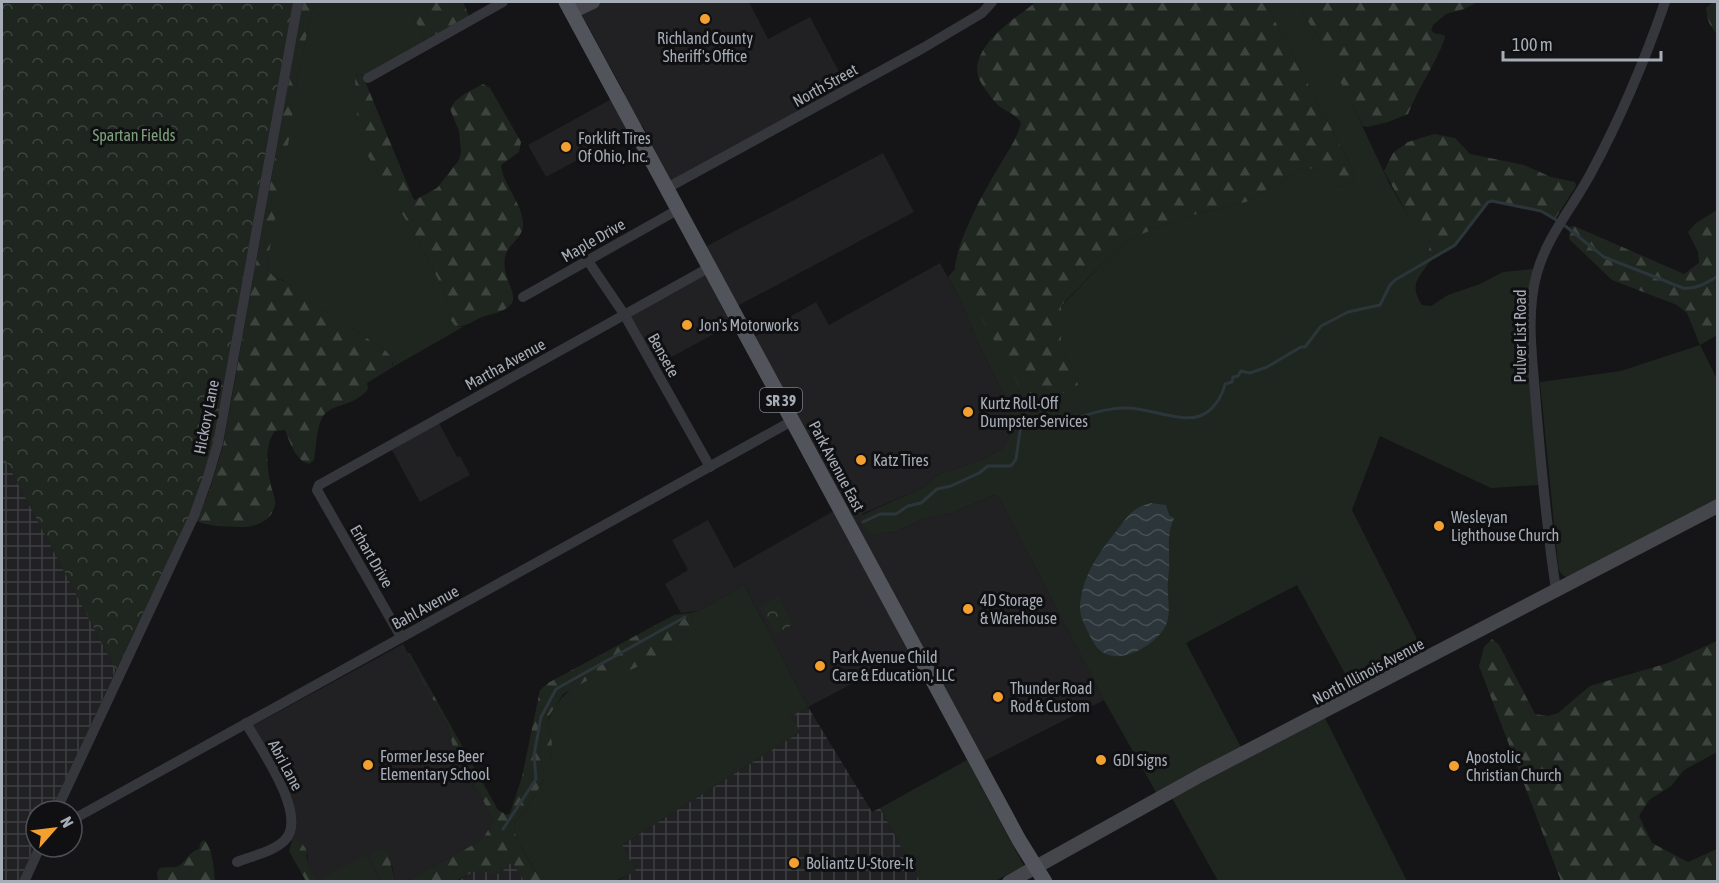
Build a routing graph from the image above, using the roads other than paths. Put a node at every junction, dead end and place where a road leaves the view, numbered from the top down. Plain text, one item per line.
1 (298, 2) edge
2 (502, 2) edge
3 (593, 2) edge
4 (992, 2) edge
5 (1665, 2) edge
6 (569, 7) edge
7 (368, 78) dead end
8 (667, 188) junction
9 (678, 209) junction
10 (588, 261) junction
11 (710, 267) junction
12 (523, 297) dead end
13 (624, 314) junction
14 (792, 421) junction
15 (710, 467) junction
16 (317, 490) joint
17 (1718, 506) edge
18 (1556, 590) junction
19 (401, 637) junction
20 (246, 723) junction
21 (62, 799) edge
22 (84, 813) edge
23 (35, 859) edge
24 (237, 862) dead end
25 (1035, 867) junction
26 (24, 882) edge
27 (1009, 882) edge
28 (1045, 882) edge

1 - 21 street, Hickory Lane
2 - 7 street
3 - 6 street
4 - 8 street, North Street
5 - 18 street, Pulver List Road
6 - 8 main road, Park Avenue East / SR 39
8 - 9 main road, Park Avenue East / SR 39
9 - 10 street, Maple Drive
9 - 11 main road, Park Avenue East / SR 39
10 - 12 street, Maple Drive
10 - 13 street, Bensete
11 - 13 street, Martha Avenue
11 - 14 main road, Park Avenue East / SR 39
13 - 15 street, Bensete
13 - 16 street, Martha Avenue
14 - 15 street, Bahl Avenue
14 - 25 main road, Park Avenue East / SR 39
15 - 19 street, Bahl Avenue
16 - 19 street, Erhart Drive
17 - 18 street, North Illinois Avenue
18 - 25 street, North Illinois Avenue
19 - 20 street, Bahl Avenue
20 - 22 street, Bahl Avenue
20 - 24 street, Abri Lane
23 - 26 street
25 - 27 street, North Illinois Avenue
25 - 28 main road, Park Avenue East / SR 39

